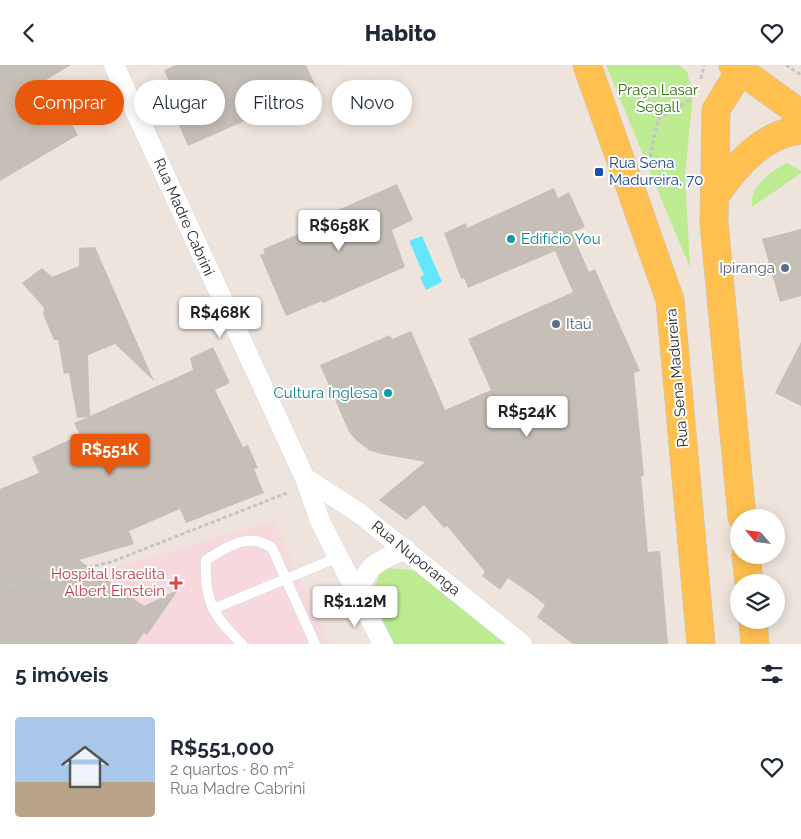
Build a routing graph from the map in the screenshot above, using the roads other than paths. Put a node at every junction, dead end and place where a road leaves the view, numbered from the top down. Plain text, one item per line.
1 (114, 65) edge
2 (586, 65) edge
3 (738, 67) edge
4 (801, 114) edge
5 (801, 130) edge
6 (715, 196) junction
7 (305, 478) junction
8 (741, 509) edge
9 (406, 549) junction
10 (337, 553) junction
11 (286, 577) junction
12 (358, 596) junction
13 (213, 609) junction
14 (754, 629) edge
15 (242, 644) edge
16 (315, 644) edge
17 (383, 644) edge
18 (522, 644) edge
19 (701, 644) edge
20 (756, 644) edge

1 - 7 street, Rua Madre Cabrini
2 - 19 main road, Rua Sena Madureira
3 - 4 main road
3 - 6 main road
5 - 6 main road
6 - 8 main road
7 - 9 street, Rua Nuporanga
7 - 10 street, Rua Madre Cabrini
9 - 12 street
9 - 18 street, Rua Nuporanga
10 - 11 lane
10 - 12 street, Rua Madre Cabrini
11 - 13 lane
11 - 13 lane
11 - 16 lane
12 - 17 street, Rua Madre Cabrini
13 - 15 lane
14 - 20 main road

